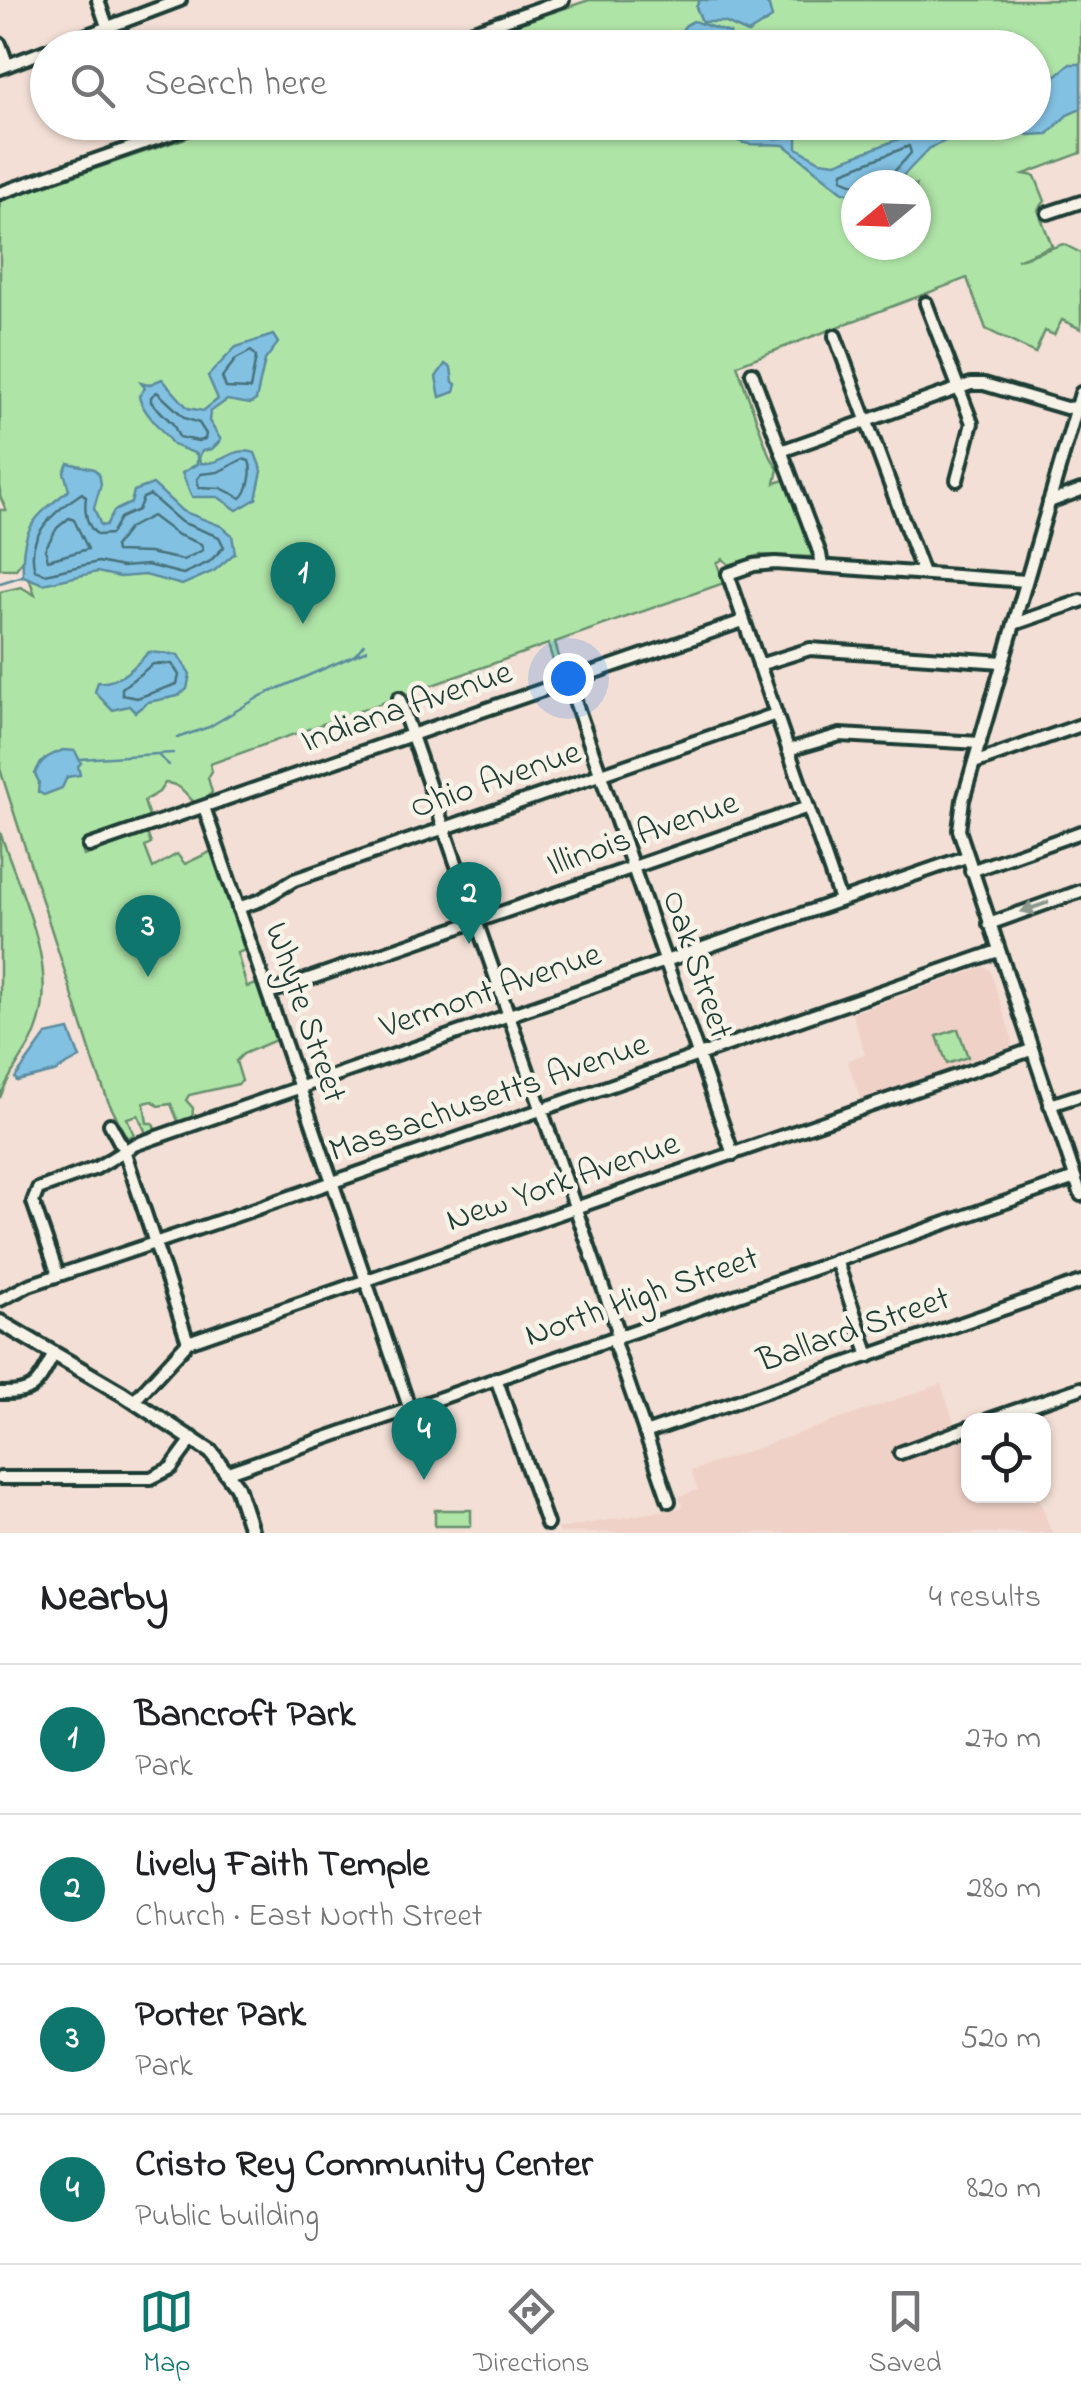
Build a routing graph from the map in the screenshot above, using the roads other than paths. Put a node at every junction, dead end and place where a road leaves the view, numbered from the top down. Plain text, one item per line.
1 (98, 0) edge
2 (180, 0) edge
3 (563, 0) edge
4 (106, 26) junction
5 (96, 30) edge
6 (476, 30) edge
7 (0, 44) edge
8 (30, 56) edge
9 (4, 66) edge
10 (154, 140) edge
11 (0, 193) edge
12 (1081, 202) edge
13 (1048, 214) dead end
14 (926, 302) dead end
15 (835, 336) dead end
16 (752, 374) dead end
17 (958, 389) junction
18 (1081, 393) edge
19 (1078, 408) edge
20 (868, 420) junction
21 (781, 451) junction
22 (957, 480) dead end
23 (1081, 490) edge
24 (1049, 502) junction
25 (822, 566) junction
26 (923, 573) junction
27 (1026, 581) junction
28 (1081, 602) edge
29 (744, 621) junction
30 (1014, 624) junction
31 (1003, 662) junction
32 (759, 666) junction
33 (568, 681) junction
34 (399, 698) dead end
35 (776, 714) junction
36 (1081, 726) edge
37 (412, 735) junction
38 (980, 743) junction
39 (788, 750) junction
40 (974, 763) junction
41 (601, 774) junction
42 (204, 807) junction
43 (808, 807) junction
44 (444, 828) junction
45 (1081, 832) edge
46 (89, 846) dead end
47 (966, 857) junction
48 (633, 867) junction
49 (970, 872) junction
50 (1081, 891) edge
51 (840, 900) junction
52 (238, 908) junction
53 (476, 922) junction
54 (989, 924) junction
55 (998, 951) junction
56 (666, 961) junction
57 (268, 994) junction
58 (509, 1015) junction
59 (1031, 1050) junction
60 (698, 1055) junction
61 (301, 1087) junction
62 (1081, 1095) edge
63 (1050, 1105) junction
64 (542, 1110) junction
65 (110, 1124) dead end
66 (124, 1150) junction
67 (733, 1154) junction
68 (333, 1182) junction
69 (1079, 1186) edge
70 (576, 1208) junction
71 (155, 1243) junction
72 (836, 1260) junction
73 (58, 1276) junction
74 (366, 1280) junction
75 (1081, 1282) edge
76 (0, 1300) edge
77 (0, 1322) edge
78 (616, 1336) junction
79 (188, 1342) junction
80 (54, 1354) junction
81 (868, 1356) junction
82 (496, 1378) junction
83 (1081, 1388) edge
84 (0, 1394) edge
85 (134, 1401) junction
86 (409, 1408) junction
87 (1008, 1413) edge
88 (961, 1430) edge
89 (646, 1433) junction
90 (193, 1438) junction
91 (900, 1452) dead end
92 (228, 1472) junction
93 (0, 1478) edge
94 (668, 1501) dead end
95 (548, 1524) dead end
96 (252, 1533) edge

1 - 4 street
2 - 4 street
3 - 6 street
4 - 5 street
7 - 9 street
8 - 9 street
10 - 11 street
12 - 13 street
14 - 17 street
15 - 20 street
16 - 21 street
17 - 19 street
17 - 20 street
17 - 22 street
18 - 19 street
19 - 24 street
20 - 21 street
20 - 26 street
21 - 25 street
23 - 24 street
24 - 27 street
25 - 26 street
25 - 29 street
26 - 27 street
27 - 30 street
28 - 30 street
29 - 32 street
29 - 33 street, Indiana Avenue
30 - 31 street
31 - 32 street
31 - 38 street
32 - 35 street
33 - 37 street, Indiana Avenue
33 - 41 street, Oak Street
34 - 37 street
35 - 39 street
35 - 41 street, Ohio Avenue
36 - 40 street
37 - 42 street, Indiana Avenue
37 - 44 street
38 - 39 street
38 - 40 street
39 - 43 street
40 - 47 street
41 - 44 street, Ohio Avenue
41 - 48 street, Oak Street
42 - 46 street, Indiana Avenue
42 - 52 street, Whyte Street
43 - 48 street, Illinois Avenue
43 - 51 street
44 - 52 street, Ohio Avenue
44 - 53 street
45 - 49 street
47 - 49 street
47 - 51 street, Vermont Avenue
48 - 53 street, Illinois Avenue
48 - 56 street, Oak Street
49 - 54 street
50 -> 54 street
51 - 56 street, Vermont Avenue
52 - 57 street, Whyte Street
53 - 57 street, Illinois Avenue
53 - 58 street
54 - 55 street
55 - 59 street
55 - 60 street, Massachusetts Avenue
56 - 58 street, Vermont Avenue
56 - 60 street, Oak Street
57 - 61 street, Whyte Street
58 - 61 street, Vermont Avenue
58 - 64 street
59 - 63 street
59 - 67 street, New York Avenue
60 - 64 street, Massachusetts Avenue
60 - 67 street, Oak Street
61 - 66 street, Vermont Avenue
61 - 68 street, Whyte Street
62 - 63 street
63 - 69 street
64 - 68 street, Massachusetts Avenue
64 - 70 street
65 - 66 street
66 - 71 street
66 - 73 street, Vermont Avenue
67 - 70 street, New York Avenue
68 - 71 street, Massachusetts Avenue
68 - 74 street, Whyte Street
69 - 72 street, North High Street
70 - 74 street, New York Avenue
70 - 78 street
71 - 73 street, Massachusetts Avenue
71 - 79 street
72 - 78 street, North High Street
72 - 81 street
73 - 76 street, Massachusetts Avenue
74 - 79 street, New York Avenue
74 - 86 street, Whyte Street
75 - 81 street, Ballard Street
77 - 80 main road
78 - 82 street, North High Street
78 - 89 street
79 - 85 street, New York Avenue
80 - 84 street
80 - 85 main road
81 - 89 street, Ballard Street
82 - 86 street, North High Street
82 - 95 street
83 - 87 street
85 - 90 main road
86 - 92 street, North High Street
88 - 91 street
89 - 94 street
90 - 92 main road
90 - 93 street
92 - 96 main road

